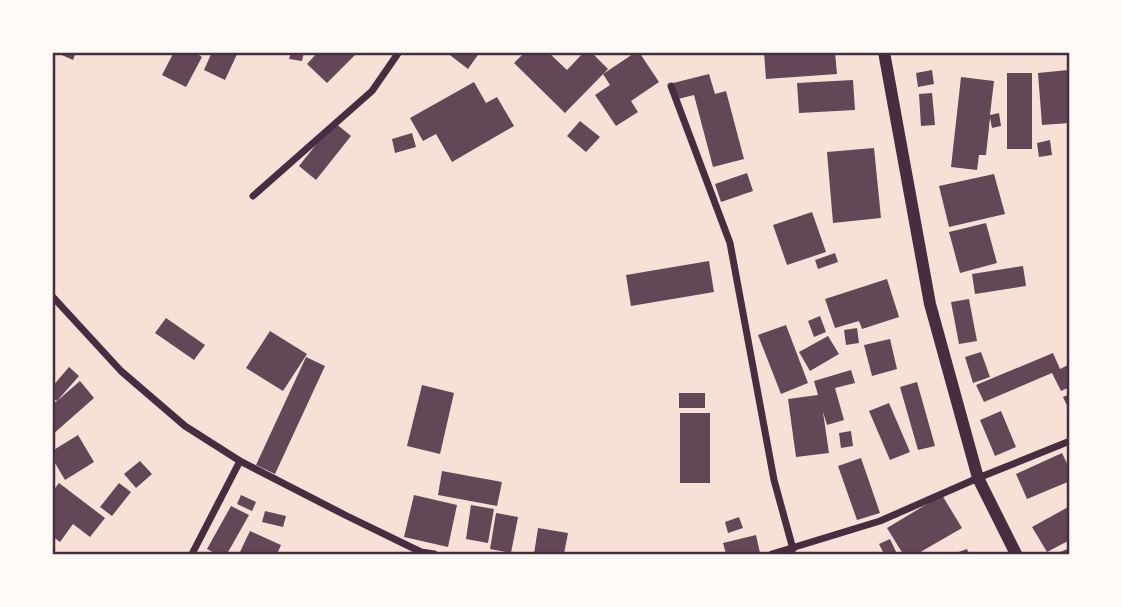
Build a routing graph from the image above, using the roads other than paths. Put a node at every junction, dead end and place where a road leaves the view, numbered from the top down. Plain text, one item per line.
1 (400, 52) edge
2 (884, 52) edge
3 (671, 86) dead end
4 (253, 196) dead end
5 (52, 296) edge
6 (1069, 441) edge
7 (240, 461) junction
8 (978, 478) junction
9 (793, 549) junction
10 (192, 555) edge
11 (434, 555) edge
12 (772, 555) edge
13 (1016, 555) edge

1 - 4 street
2 - 8 street
3 - 9 street
5 - 7 street
6 - 8 street
7 - 10 street
7 - 11 street
8 - 9 street
8 - 13 street
9 - 12 street

